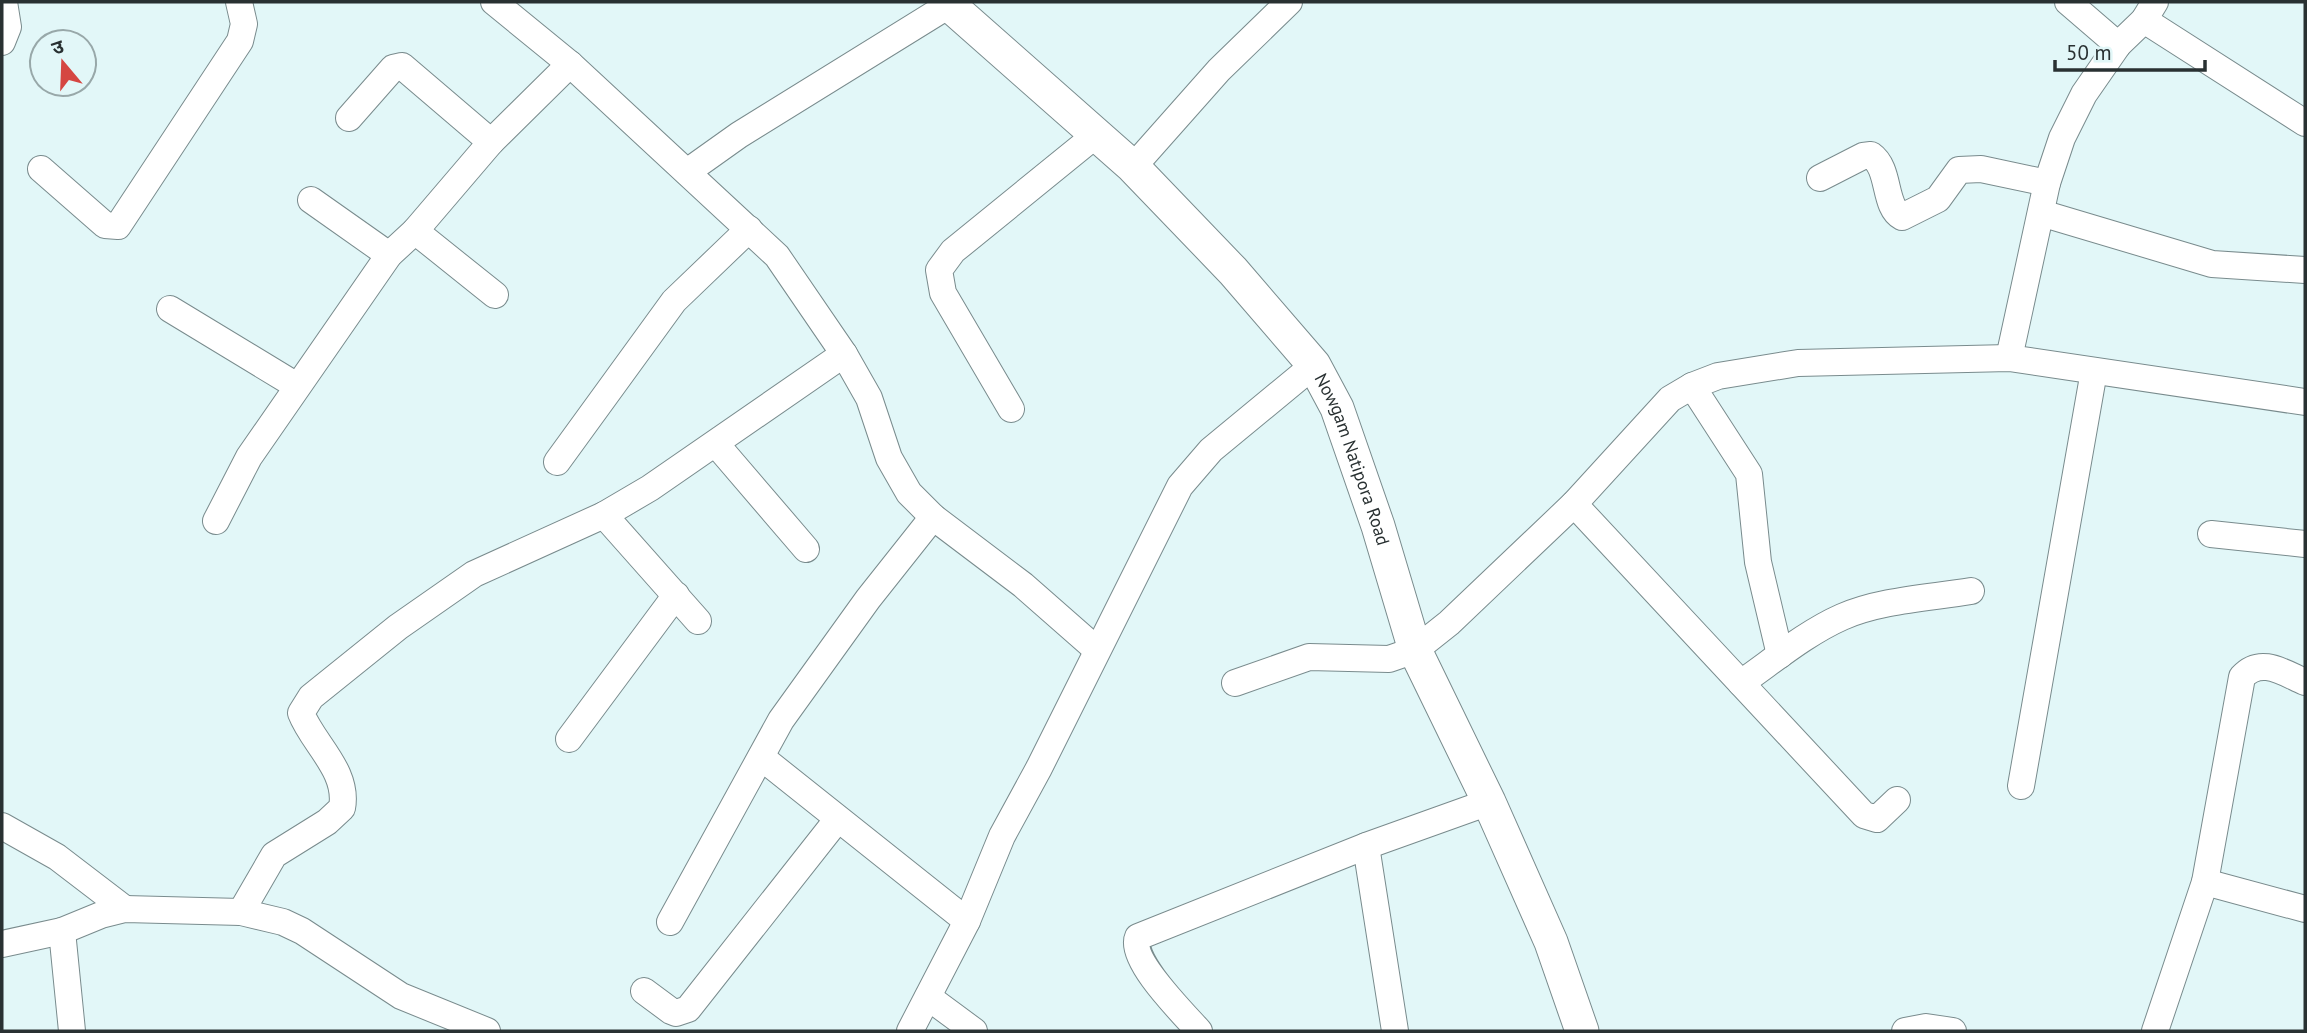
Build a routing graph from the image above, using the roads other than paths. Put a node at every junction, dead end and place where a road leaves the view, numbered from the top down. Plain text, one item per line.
1 (4, 2) edge
2 (239, 2) edge
3 (494, 2) edge
4 (1289, 2) edge
5 (2068, 2) edge
6 (948, 4) edge
7 (2150, 11) edge
8 (2, 42) edge
9 (2118, 45) junction
10 (570, 64) junction
11 (349, 118) dead end
12 (2305, 123) edge
13 (1097, 134) junction
14 (491, 142) junction
15 (1133, 167) junction
16 (41, 169) dead end
17 (687, 172) junction
18 (1820, 178) dead end
19 (2048, 183) junction
20 (311, 200) dead end
21 (2042, 213) junction
22 (749, 229) junction
23 (415, 231) junction
24 (389, 255) junction
25 (2305, 270) edge
26 (495, 295) dead end
27 (170, 309) dead end
28 (844, 354) junction
29 (2009, 358) junction
30 (1314, 365) junction
31 (2094, 371) junction
32 (297, 386) junction
33 (1692, 386) junction
34 (2305, 402) edge
35 (1011, 409) dead end
36 (716, 444) junction
37 (557, 462) dead end
38 (1574, 504) junction
39 (604, 515) junction
40 (933, 517) junction
41 (216, 521) dead end
42 (2211, 534) dead end
43 (2305, 544) edge
44 (806, 549) dead end
45 (1971, 591) dead end
46 (676, 595) junction
47 (698, 621) dead end
48 (1097, 650) junction
49 (1415, 650) junction
50 (1780, 655) junction
51 (2305, 682) edge
52 (1235, 683) dead end
53 (1741, 683) junction
54 (569, 739) dead end
55 (761, 757) junction
56 (2021, 786) dead end
57 (1897, 800) dead end
58 (1489, 802) junction
59 (837, 820) junction
60 (2, 826) edge
61 (1367, 846) junction
62 (2205, 882) junction
63 (125, 909) junction
64 (2305, 909) edge
65 (241, 912) junction
66 (967, 921) junction
67 (670, 922) dead end
68 (62, 931) junction
69 (2, 944) edge
70 (644, 991) dead end
71 (928, 998) junction
72 (72, 1031) edge
73 (487, 1031) edge
74 (910, 1031) edge
75 (974, 1031) edge
76 (1199, 1031) edge
77 (1395, 1031) edge
78 (1583, 1031) edge
79 (1905, 1031) edge
80 (1954, 1031) edge
81 (2155, 1031) edge

1 - 8 street
2 - 16 street
3 - 10 street
4 - 15 street
5 - 9 street
6 - 13 main road, Nowgam Natipora Road
6 - 17 street
7 - 9 street
7 - 12 street
9 - 19 street
10 - 14 street
10 - 17 street
11 - 14 street
13 - 15 main road, Nowgam Natipora Road
13 - 35 street
14 - 23 street
15 - 30 main road, Nowgam Natipora Road
17 - 22 street
18 - 19 street
19 - 21 street
20 - 24 street
21 - 25 street
21 - 29 street
22 - 28 street
22 - 37 street
23 - 24 street
23 - 26 street
24 - 32 street
27 - 32 street
28 - 36 street
28 - 40 street
29 - 31 street
29 - 33 street
30 - 48 street
30 - 49 main road, Nowgam Natipora Road
31 - 34 street
31 - 56 street
32 - 41 street
33 - 38 street
33 - 50 street
36 - 39 street
36 - 44 street
38 - 49 street
38 - 53 street
39 - 46 street
39 - 65 street
40 - 48 street
40 - 55 street
42 - 43 street
45 - 50 street
46 - 47 street
46 - 54 street
48 - 66 street
49 - 52 street
49 - 58 main road, Nowgam Natipora Road
50 - 53 street
51 - 62 street
53 - 57 street
55 - 59 street
55 - 67 street
58 - 61 street
58 - 78 main road, Nowgam Natipora Road
59 - 66 street
59 - 70 street
60 - 63 street
61 - 76 street
61 - 77 street
62 - 64 street
62 - 81 street
63 - 65 street
63 - 68 street
65 - 73 street
66 - 71 street
68 - 69 street
68 - 72 street
71 - 74 street
71 - 75 street
79 - 80 street

